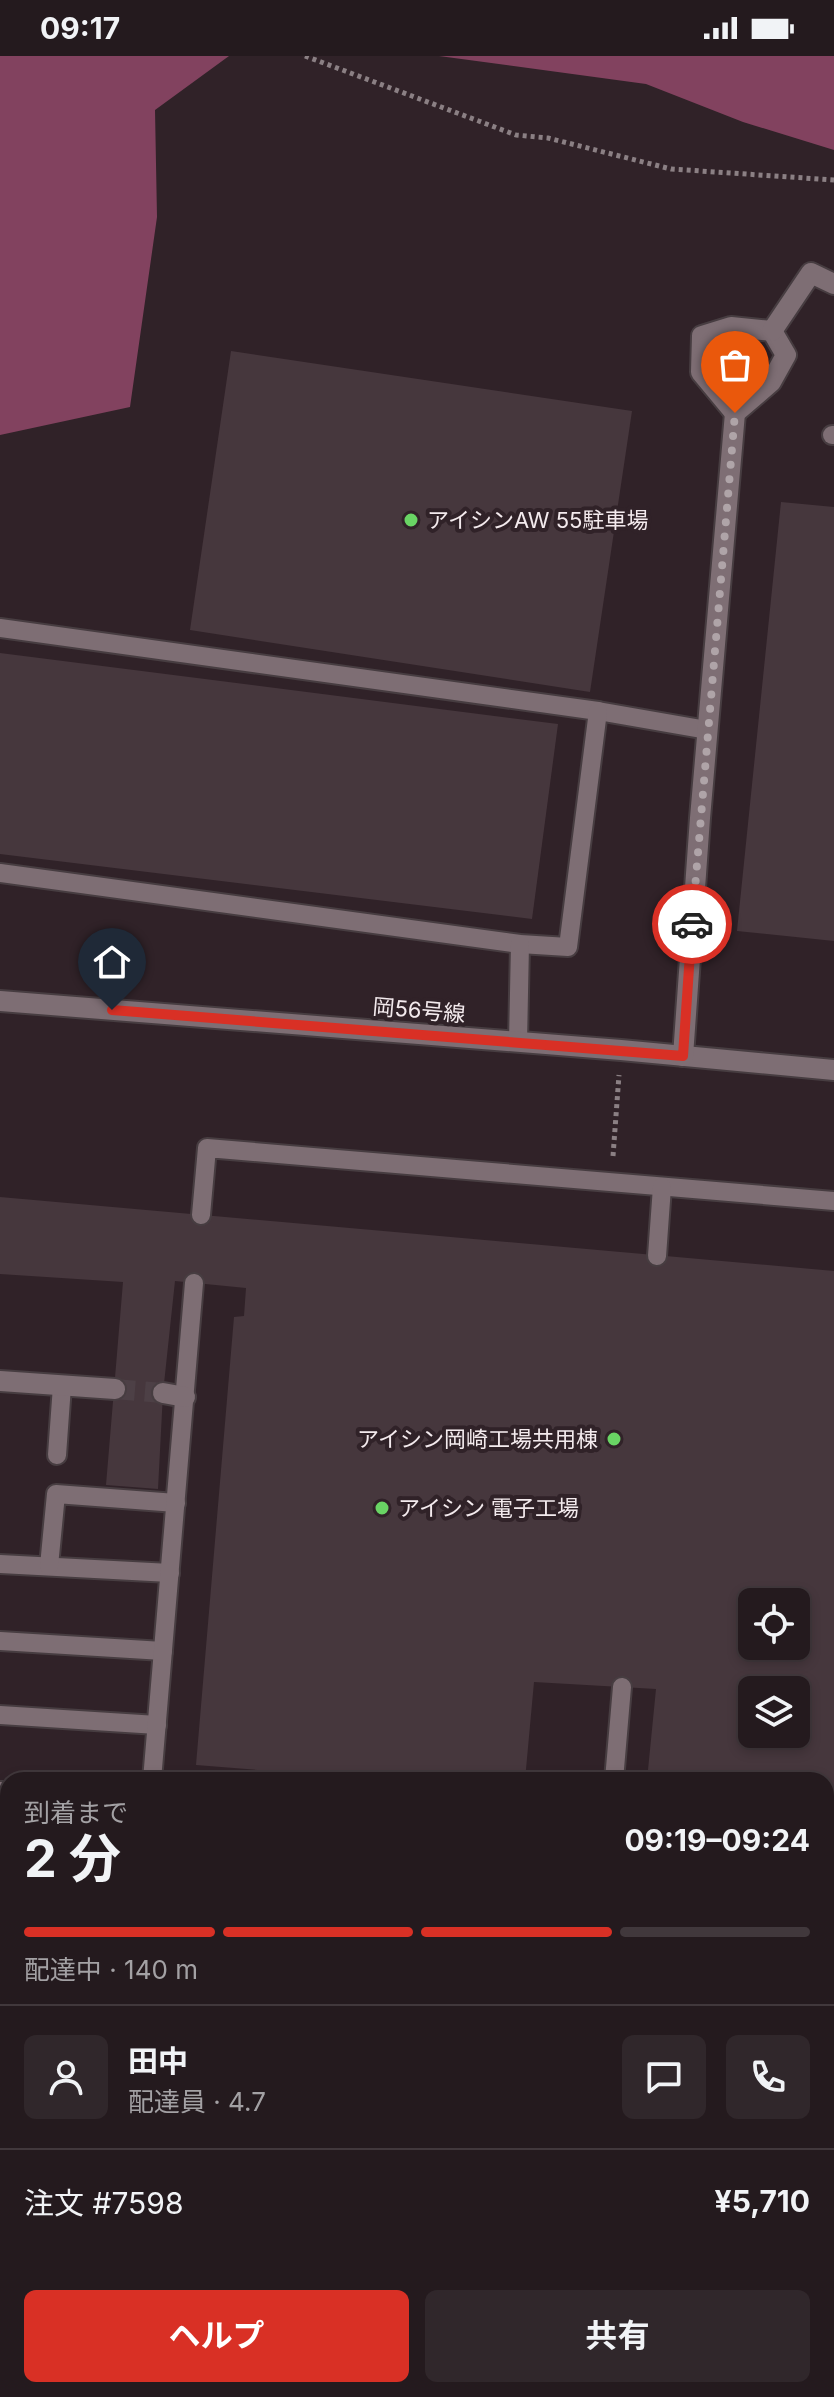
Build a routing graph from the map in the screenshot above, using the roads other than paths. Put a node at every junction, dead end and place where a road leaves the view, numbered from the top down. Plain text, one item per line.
1 (834, 284) edge
2 (772, 331) junction
3 (735, 413) junction
4 (0, 628) edge
5 (598, 711) junction
6 (707, 730) junction
7 (0, 873) edge
8 (520, 944) junction
9 (0, 1001) edge
10 (518, 1042) junction
11 (683, 1056) junction
12 (834, 1070) edge
13 (662, 1187) junction
14 (834, 1201) edge
15 (201, 1215) dead end
16 (657, 1256) dead end
17 (194, 1283) dead end
18 (0, 1381) edge
19 (62, 1386) junction
20 (115, 1389) tunnel mouth
21 (163, 1393) tunnel mouth
22 (185, 1397) junction
23 (57, 1455) dead end
24 (176, 1503) junction
25 (0, 1564) edge
26 (49, 1566) junction
27 (170, 1573) junction
28 (0, 1641) edge
29 (163, 1651) junction
30 (622, 1687) dead end
31 (0, 1715) edge
32 (157, 1725) junction
33 (153, 1772) edge
34 (615, 1772) edge

1 - 2 street
2 - 3 street
2 - 3 street
3 - 6 street
4 - 5 lane
5 - 6 lane
5 - 8 lane
6 - 11 street
7 - 8 lane
8 - 10 lane
9 - 10 street, 岡56号線
10 - 11 street, 岡56号線
11 - 12 street, 岡56号線
13 - 14 lane
13 - 15 lane
13 - 16 lane
17 - 22 lane
18 - 19 street
19 - 20 street
19 - 23 lane
21 - 22 street
22 - 24 lane
24 - 26 lane
24 - 27 lane
25 - 26 lane
26 - 27 lane
27 - 29 lane
28 - 29 lane
29 - 32 lane
30 - 34 lane
31 - 32 lane
32 - 33 lane

